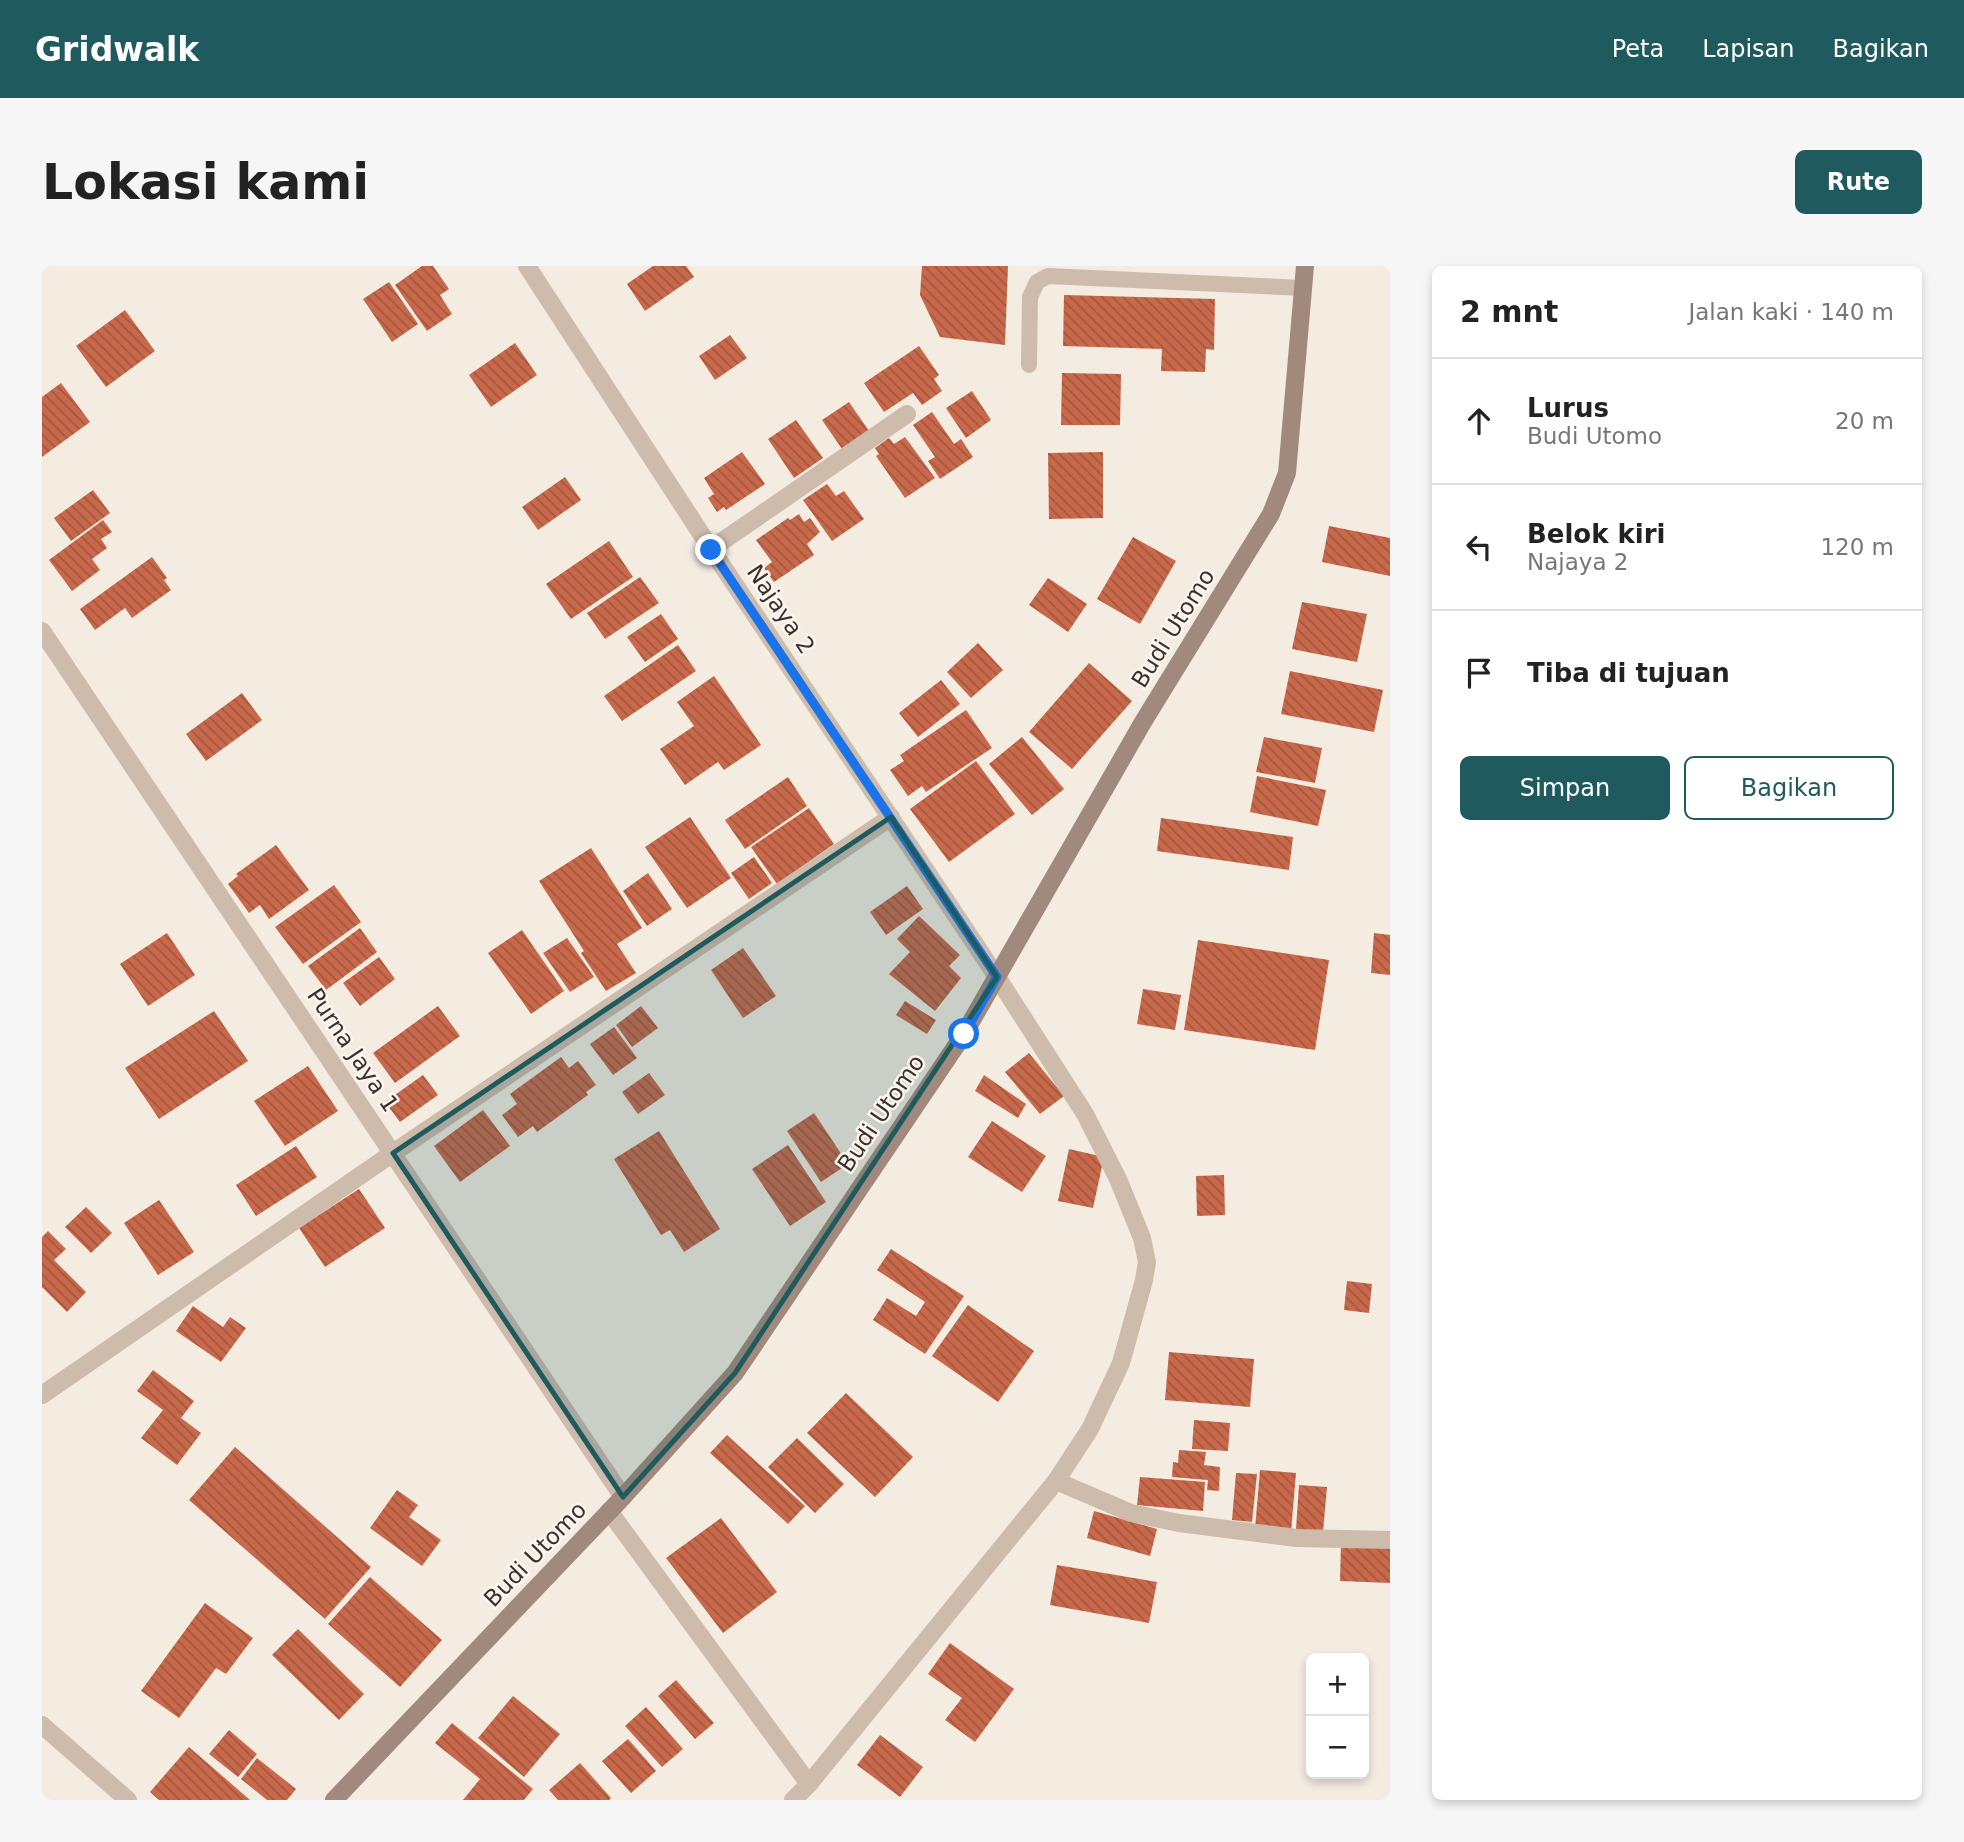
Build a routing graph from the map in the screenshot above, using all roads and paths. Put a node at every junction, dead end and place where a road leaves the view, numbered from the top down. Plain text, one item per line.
1 (527, 266) edge
2 (1305, 266) edge
3 (1303, 288) junction
4 (1029, 365) dead end
5 (907, 414) dead end
6 (711, 550) junction
7 (42, 631) edge
8 (891, 817) junction
9 (997, 977) junction
10 (393, 1153) junction
11 (42, 1395) edge
12 (1056, 1481) junction
13 (623, 1497) junction
14 (609, 1511) junction
15 (1390, 1540) edge
16 (42, 1725) edge
17 (809, 1784) junction
18 (128, 1800) edge
19 (334, 1800) edge
20 (793, 1800) edge

1 - 6 street, Najaya 2
2 - 3 street, Budi Utomo
3 - 4 lane
3 - 9 street, Budi Utomo
5 - 6 street
6 - 8 street, Najaya 2
7 - 10 street, Purna Jaya 1
8 - 9 street, Najaya 2
8 - 10 street
9 - 12 street, Najaya 2
9 - 13 street, Budi Utomo
10 - 11 street
10 - 13 street, Purna Jaya 1
12 - 15 street
12 - 17 street, Najaya 2
13 - 14 street, Budi Utomo
14 - 17 street
14 - 19 street, Budi Utomo
16 - 18 street
17 - 20 street, Najaya 2

